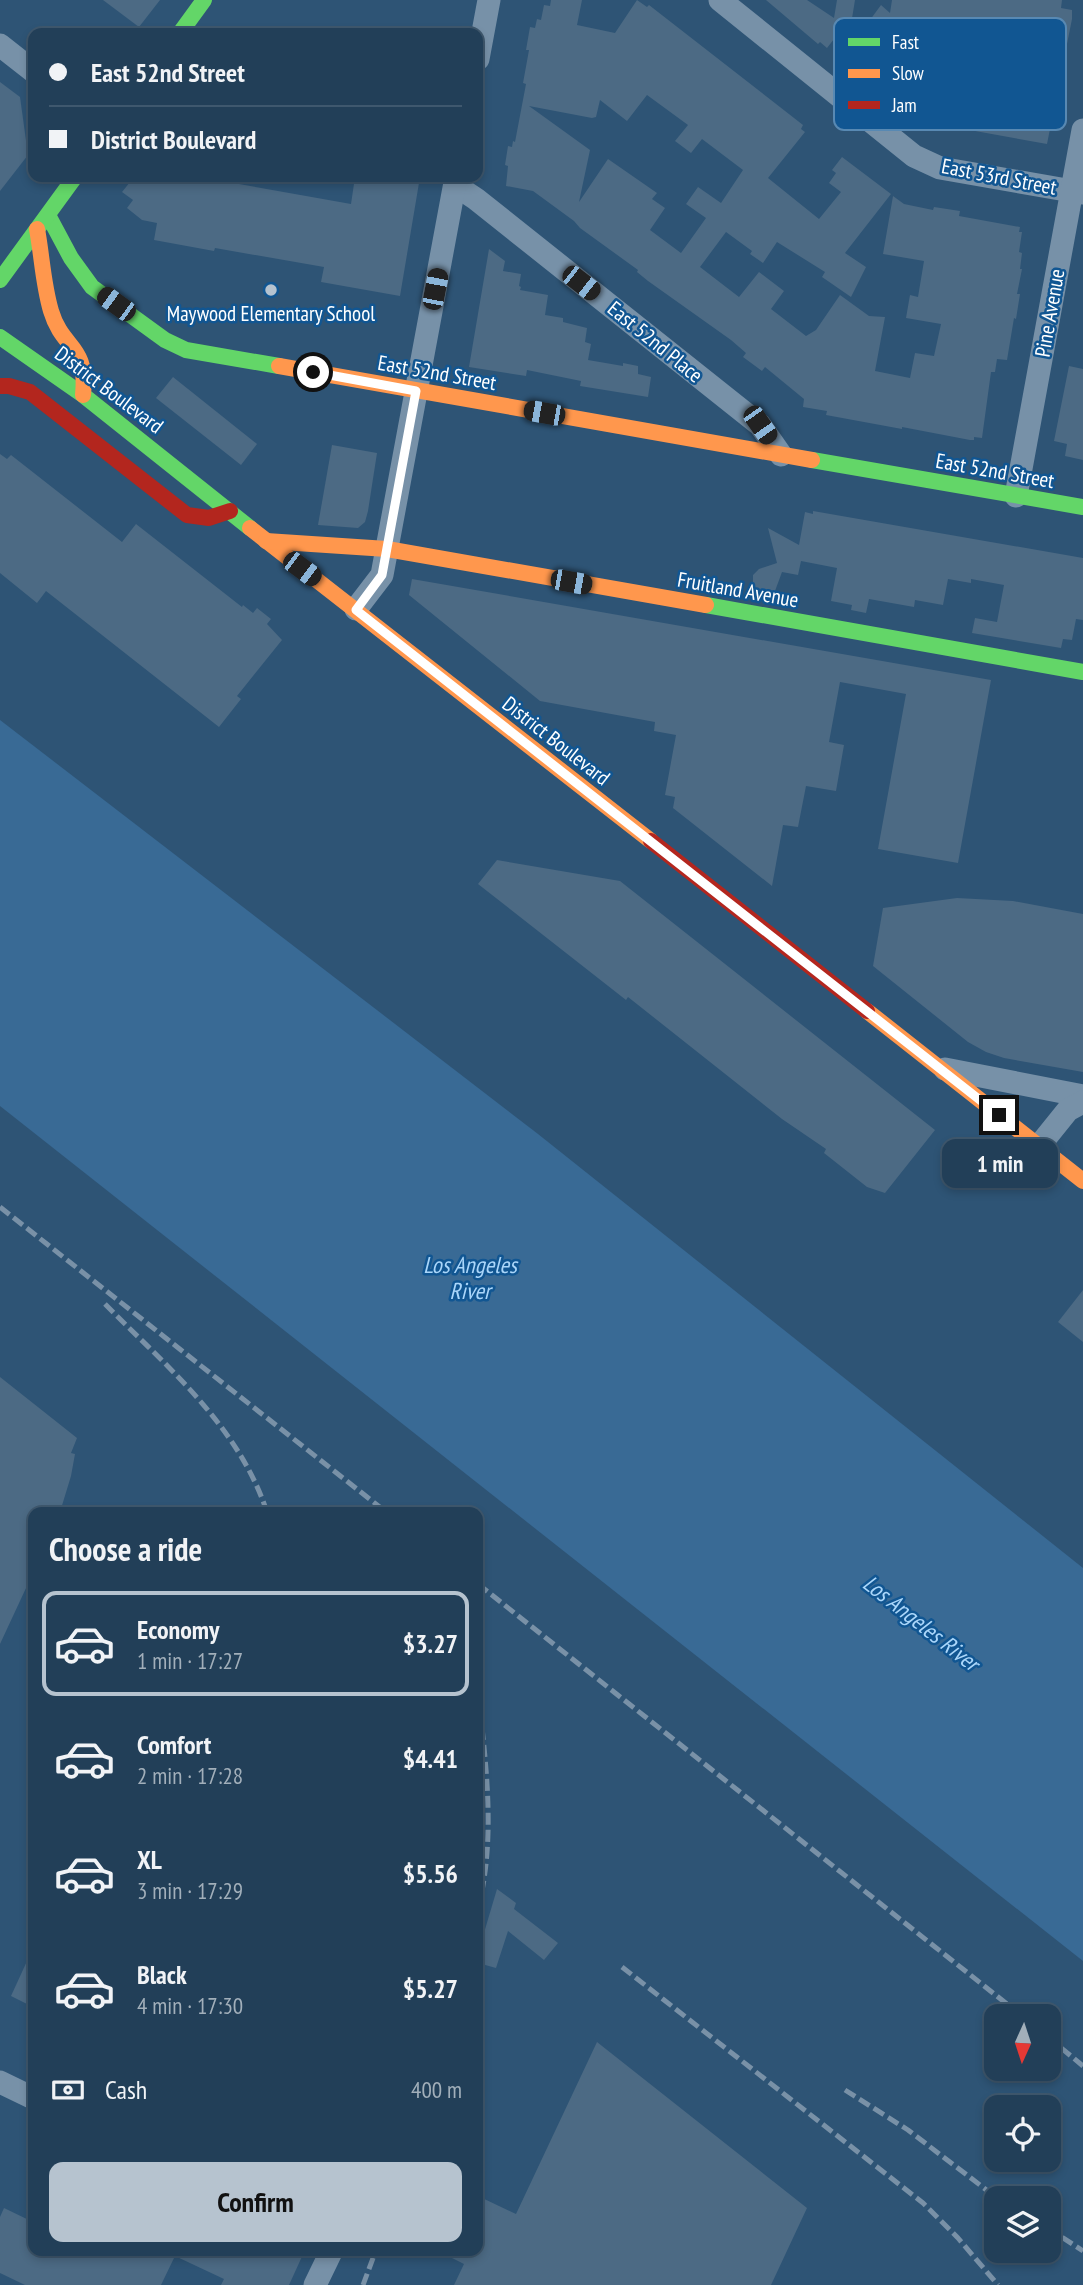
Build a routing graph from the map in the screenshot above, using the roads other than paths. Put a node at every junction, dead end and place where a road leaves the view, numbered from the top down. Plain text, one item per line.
1 (204, 0) edge
2 (489, 0) edge
3 (720, 0) edge
4 (184, 28) edge
5 (483, 32) edge
6 (0, 45) edge
7 (28, 67) edge
8 (834, 92) edge
9 (882, 130) edge
10 (1083, 130) edge
11 (71, 182) edge
12 (455, 182) edge
13 (456, 182) edge
14 (1077, 192) edge
15 (48, 215) junction
16 (37, 229) junction
17 (0, 281) edge
18 (0, 337) edge
19 (0, 386) edge
20 (416, 391) junction
21 (83, 395) junction
22 (781, 455) junction
23 (1016, 496) junction
24 (1083, 507) edge
25 (230, 511) junction
26 (266, 541) junction
27 (387, 549) junction
28 (356, 610) junction
29 (1083, 672) edge
30 (939, 1068) junction
31 (1083, 1096) edge
32 (1083, 1102) edge
33 (1040, 1146) junction
34 (1083, 1181) edge
35 (0, 2082) edge
36 (28, 2096) edge
37 (329, 2256) edge
38 (315, 2285) edge

1 - 4 main road
2 - 5 street
3 - 8 street, East 53rd Street
6 - 7 street
9 - 14 street, East 53rd Street
10 - 14 street, Pine Avenue
11 - 15 main road
12 - 20 street
13 - 22 street, East 52nd Place
14 - 23 street, Pine Avenue
15 - 16 main road
15 - 20 main road, East 52nd Street
16 - 17 main road
16 - 21 main road
18 - 21 main road, District Boulevard
19 - 25 main road
20 - 22 main road, East 52nd Street
20 - 27 street
21 - 25 main road, District Boulevard
22 - 23 main road, East 52nd Street
23 - 24 main road, East 52nd Street
25 - 26 main road, District Boulevard
26 - 27 main road, Fruitland Avenue
26 - 28 main road, District Boulevard
27 - 28 street
27 - 29 main road, Fruitland Avenue
28 - 30 main road, District Boulevard
30 - 31 street
30 - 33 main road, District Boulevard
32 - 33 street
33 - 34 main road, District Boulevard
35 - 36 street
37 - 38 street

